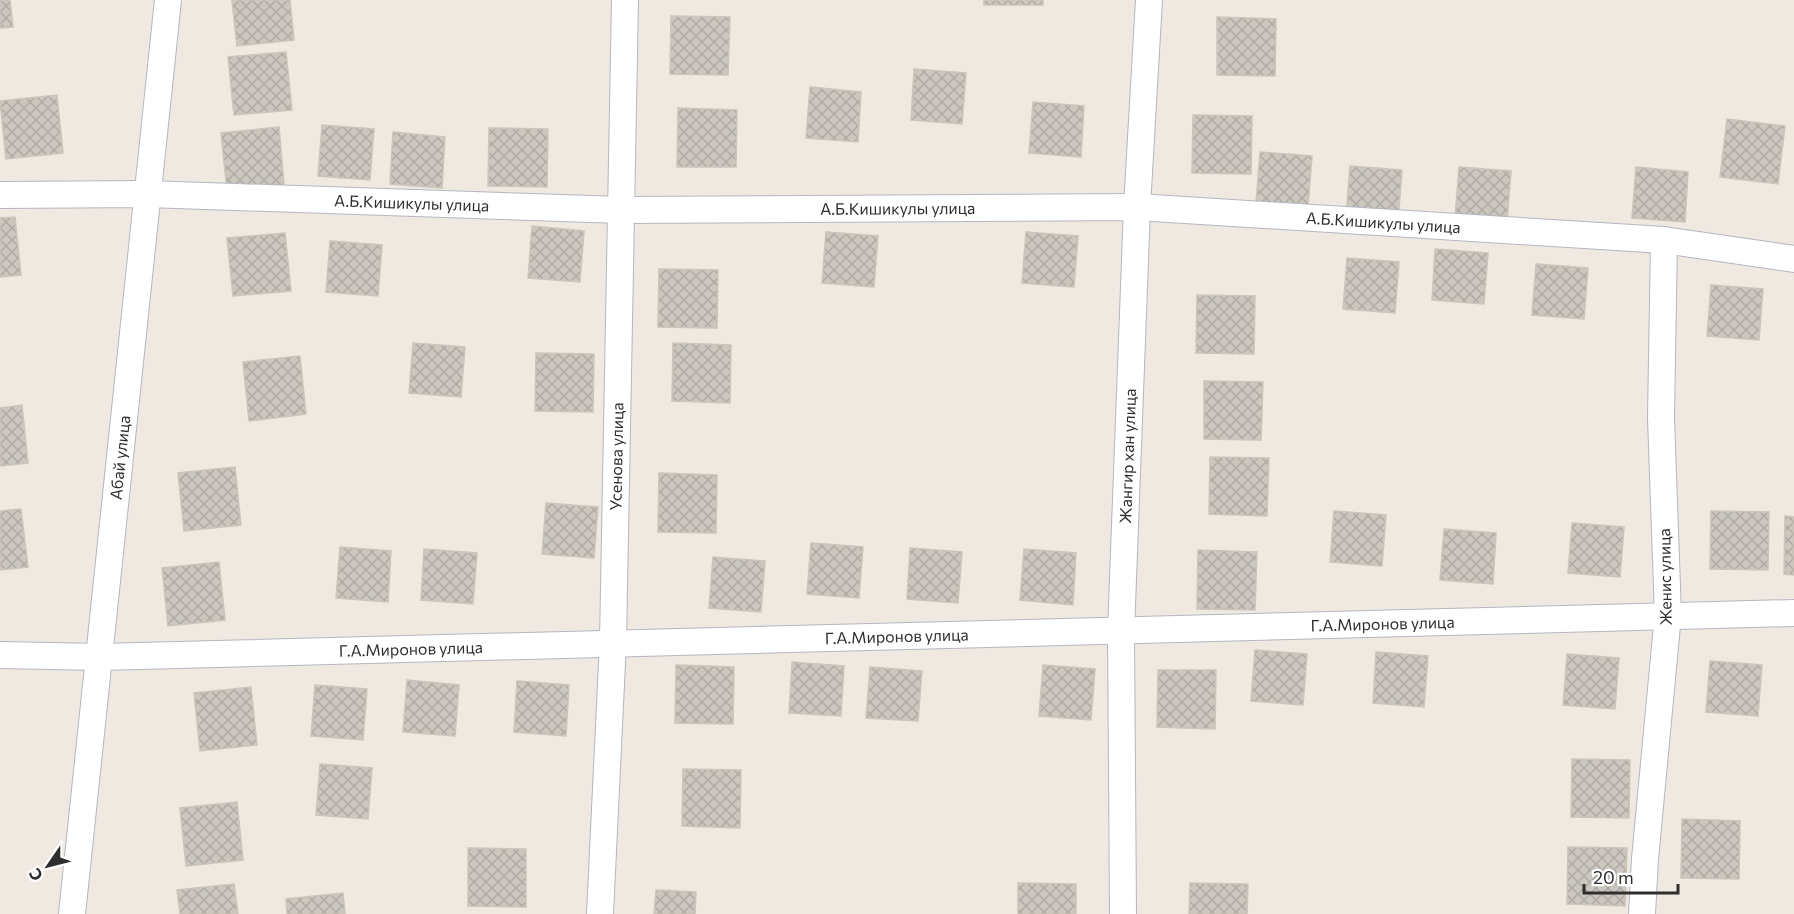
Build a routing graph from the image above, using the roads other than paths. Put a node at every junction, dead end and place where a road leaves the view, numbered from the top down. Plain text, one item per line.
1 (168, 0) edge
2 (625, 0) edge
3 (1149, 0) edge
4 (147, 194) junction
5 (0, 195) edge
6 (1137, 207) junction
7 (621, 210) junction
8 (1664, 240) junction
9 (1794, 259) edge
10 (1794, 613) edge
11 (1668, 615) junction
12 (1120, 632) junction
13 (614, 642) junction
14 (0, 656) edge
15 (99, 657) junction
16 (72, 914) edge
17 (600, 914) edge
18 (1123, 914) edge
19 (1642, 914) edge

1 - 4 street, Абай улица
2 - 7 street, Усенова улица
3 - 6 street, Жангир хан улица
4 - 5 street, А.Б.Кишикулы улица
4 - 7 street, А.Б.Кишикулы улица
4 - 15 street, Абай улица
6 - 7 street, А.Б.Кишикулы улица
6 - 8 street, А.Б.Кишикулы улица
6 - 12 street, Жангир хан улица
7 - 13 street, Усенова улица
8 - 9 street, А.Б.Кишикулы улица
8 - 11 street, Женис улица
10 - 11 street, Г.А.Миронов улица
11 - 12 street, Г.А.Миронов улица
11 - 19 street, Женис улица
12 - 13 street, Г.А.Миронов улица
12 - 18 street, Жангир хан улица
13 - 15 street, Г.А.Миронов улица
13 - 17 street, Усенова улица
14 - 15 street, Г.А.Миронов улица
15 - 16 street, Абай улица

